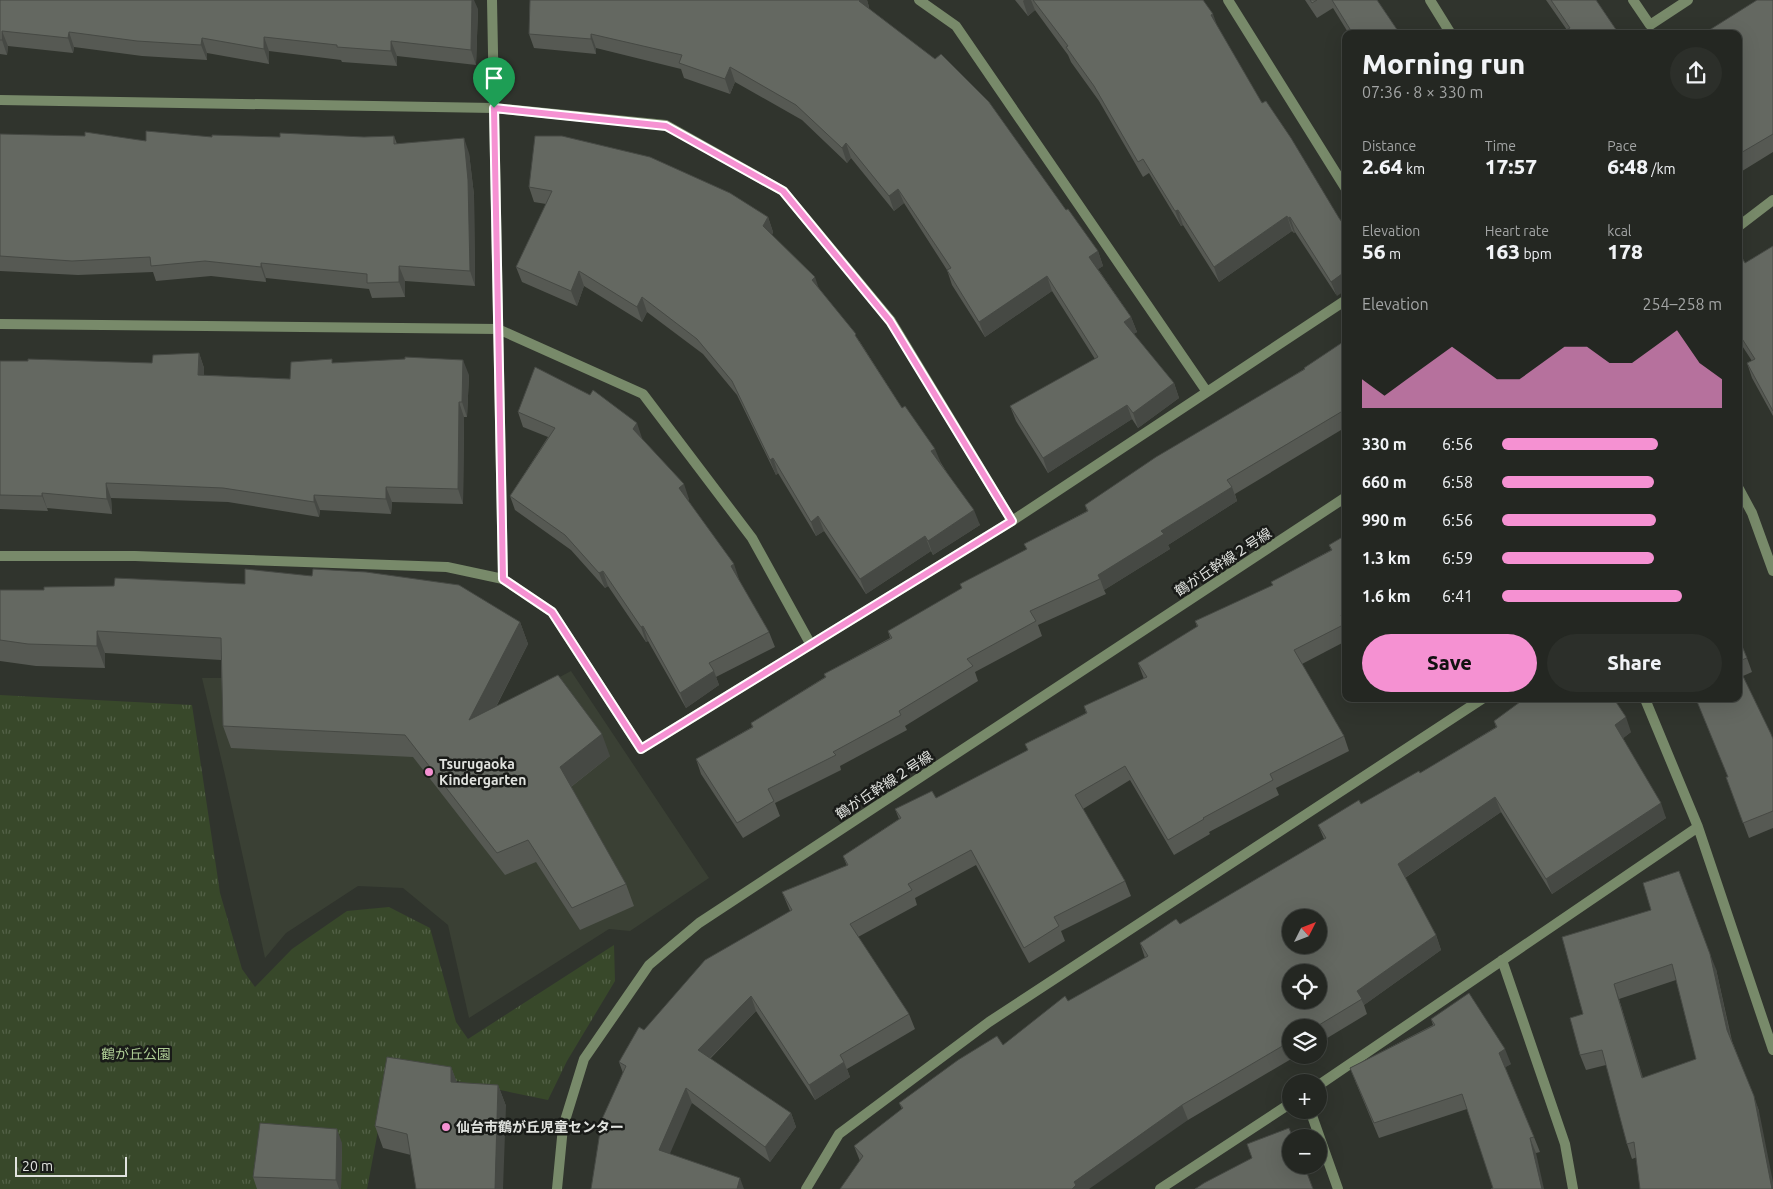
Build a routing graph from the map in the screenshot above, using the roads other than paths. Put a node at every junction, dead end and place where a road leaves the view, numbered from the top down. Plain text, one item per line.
1 (492, 0) edge
2 (919, 0) edge
3 (1228, 0) edge
4 (1430, 0) edge
5 (1633, 0) edge
6 (1688, 0) edge
7 (1449, 30) edge
8 (0, 100) edge
9 (494, 108) junction
10 (1342, 183) edge
11 (1773, 200) edge
12 (1742, 224) edge
13 (1342, 303) edge
14 (0, 324) edge
15 (498, 329) junction
16 (1207, 392) junction
17 (1742, 495) edge
18 (1342, 500) edge
19 (1012, 521) junction
20 (0, 556) edge
21 (1773, 571) edge
22 (503, 579) junction
23 (811, 644) junction
24 (1477, 702) edge
25 (1646, 702) edge
26 (1698, 827) junction
27 (1502, 960) junction
28 (1773, 1050) edge
29 (1327, 1079) edge
30 (1282, 1109) edge
31 (1313, 1119) edge
32 (557, 1189) edge
33 (806, 1189) edge
34 (1160, 1189) edge
35 (1338, 1189) edge
36 (1573, 1189) edge

1 - 9 street
2 - 16 street
3 - 10 street
4 - 7 street
5 - 6 street
8 - 9 street
9 - 15 street
9 - 19 street
11 - 12 street
13 - 16 street
14 - 15 street
15 - 22 street
15 - 23 street
16 - 19 street
17 - 21 street
18 - 32 street, 鶴が丘幹線２号線
19 - 23 street
20 - 22 street
22 - 23 street
24 - 33 street
25 - 26 street
26 - 27 street
26 - 28 street
27 - 29 street
27 - 36 street
30 - 34 street
31 - 35 street

